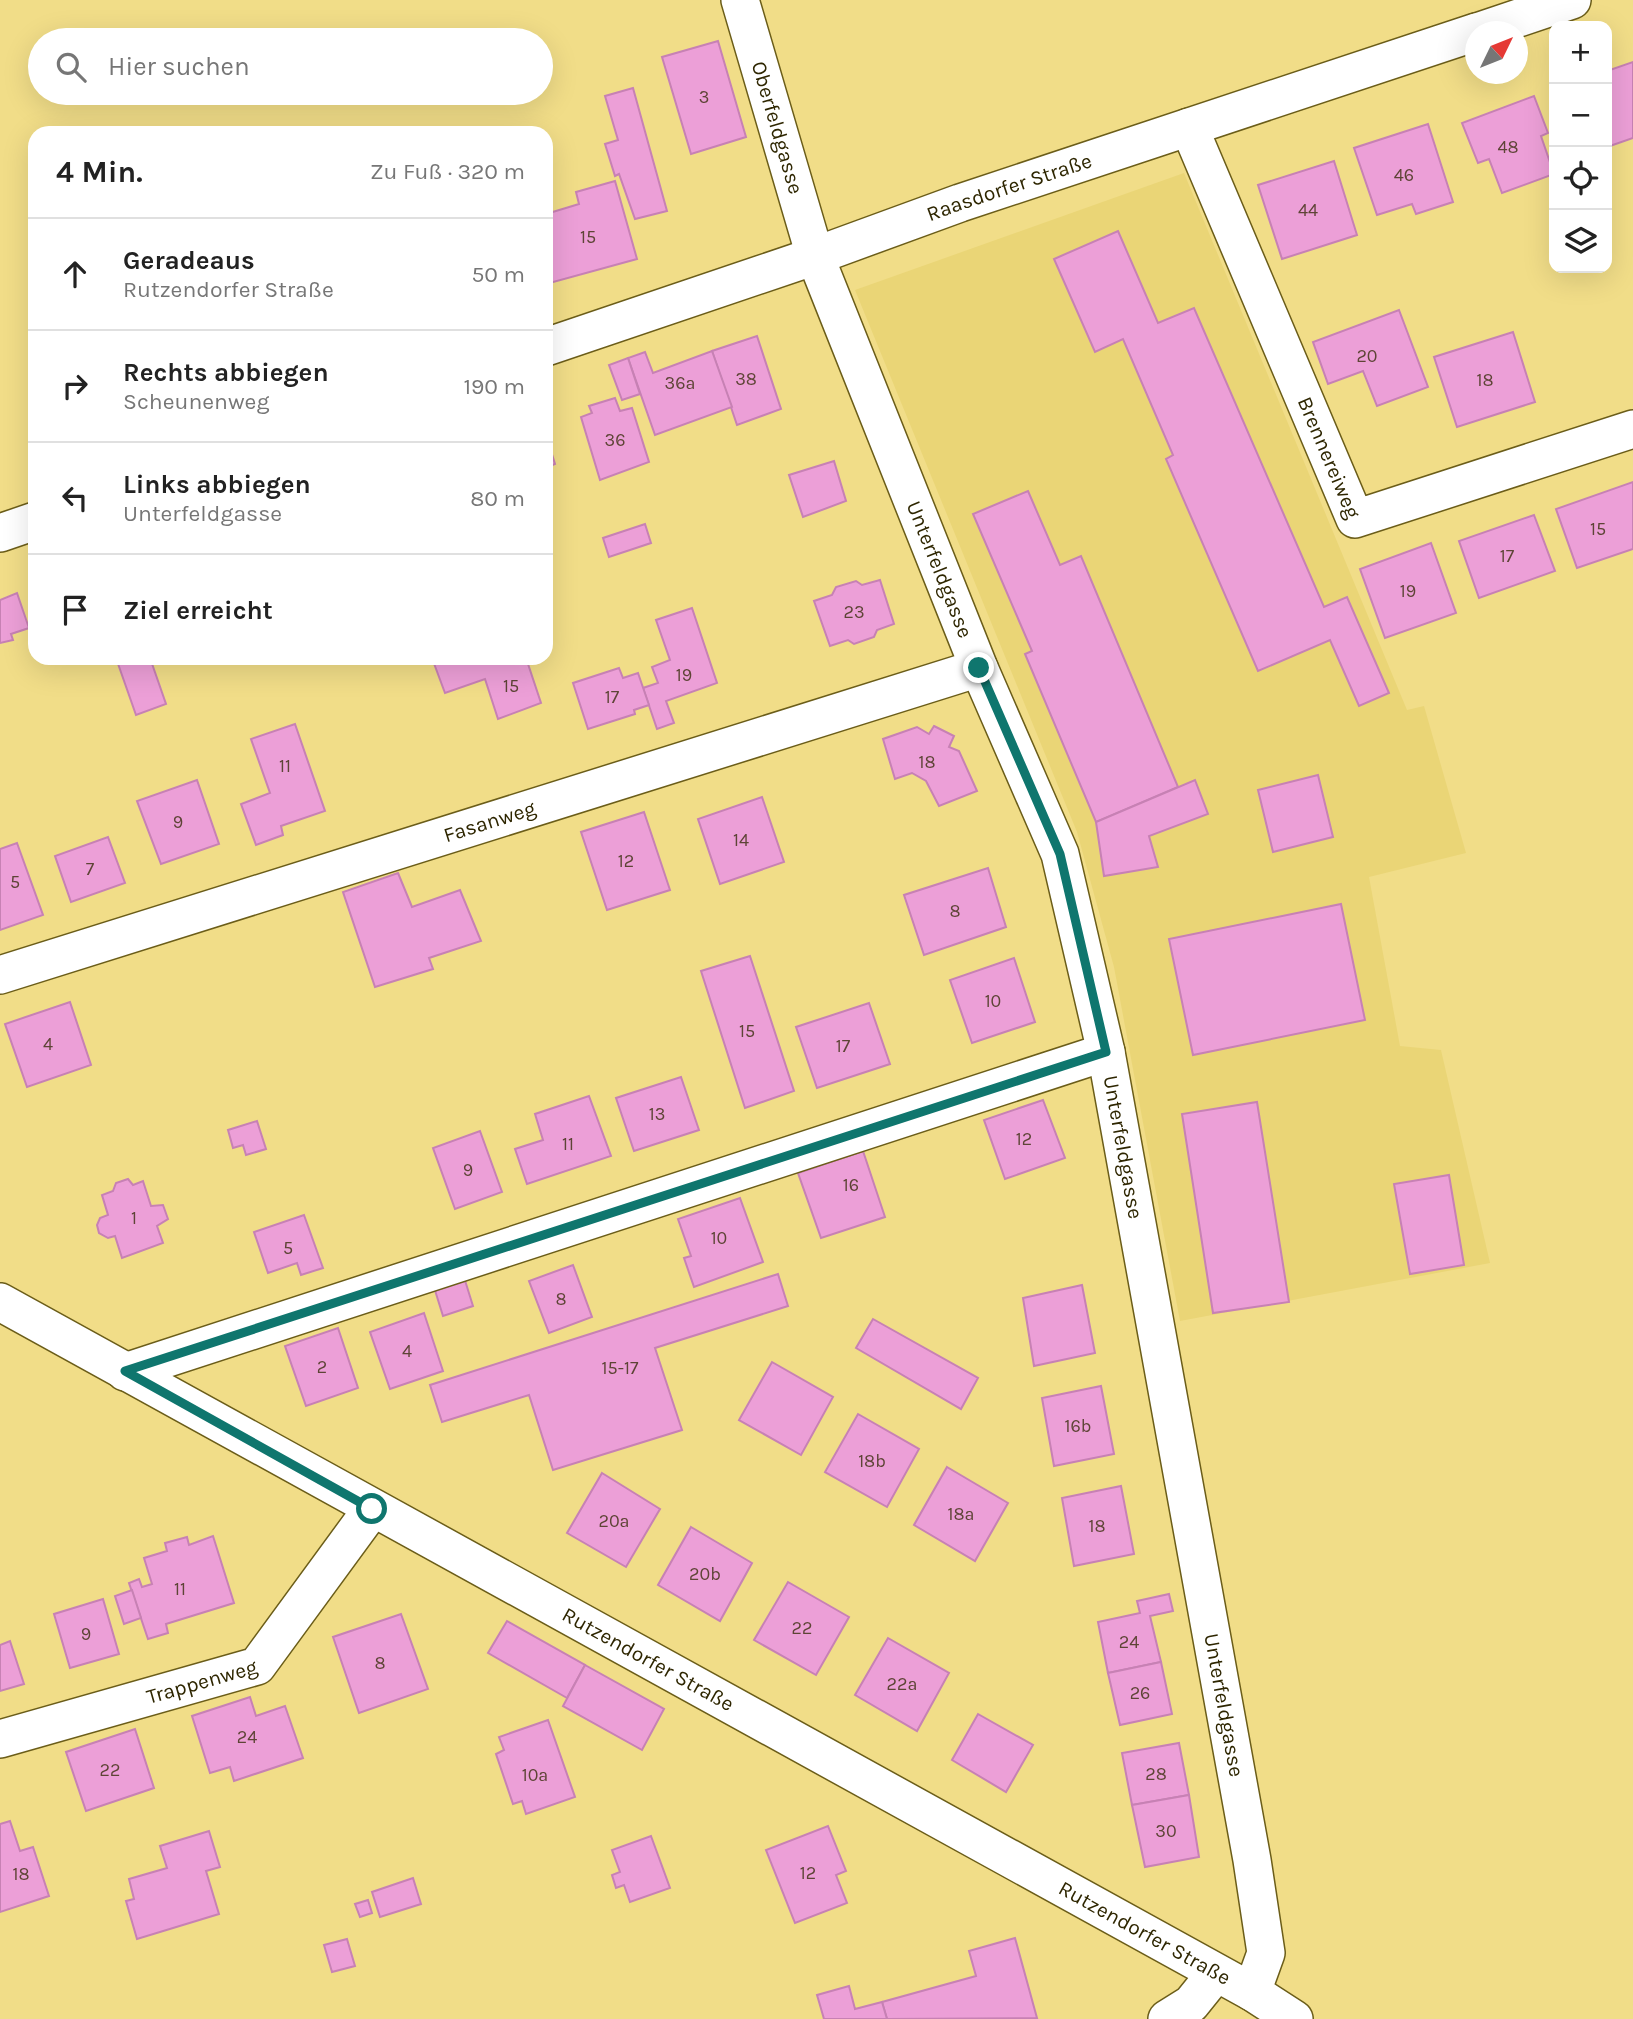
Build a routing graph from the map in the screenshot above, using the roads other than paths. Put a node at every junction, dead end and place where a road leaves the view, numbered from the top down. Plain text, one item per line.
1 (740, 0) edge
2 (1572, 0) edge
3 (1509, 21) edge
4 (1465, 36) edge
5 (1189, 127) junction
6 (815, 256) junction
7 (553, 345) edge
8 (1633, 429) edge
9 (28, 523) edge
10 (0, 533) edge
11 (979, 668) junction
12 (0, 975) edge
13 (1106, 1052) junction
14 (0, 1303) edge
15 (125, 1371) junction
16 (372, 1509) junction
17 (0, 1739) edge
18 (1216, 1973) junction
19 (1252, 1993) junction
20 (1167, 2019) edge
21 (1294, 2019) edge

1 - 6 street, Oberfeldgasse
2 - 3 street, Raasdorfer Straße
4 - 5 street, Raasdorfer Straße
5 - 6 street, Raasdorfer Straße
5 - 8 street, Brennereiweg
6 - 7 street, Raasdorfer Straße
6 - 11 street, Unterfeldgasse
9 - 10 street
11 - 12 street, Fasanweg
11 - 13 street, Unterfeldgasse
13 - 15 street
13 - 19 street, Unterfeldgasse
14 - 15 street, Rutzendorfer Straße
15 - 16 street, Rutzendorfer Straße
16 - 17 street, Trappenweg
16 - 18 street, Rutzendorfer Straße
18 - 19 street, Rutzendorfer Straße
18 - 20 street
19 - 21 street, Rutzendorfer Straße

